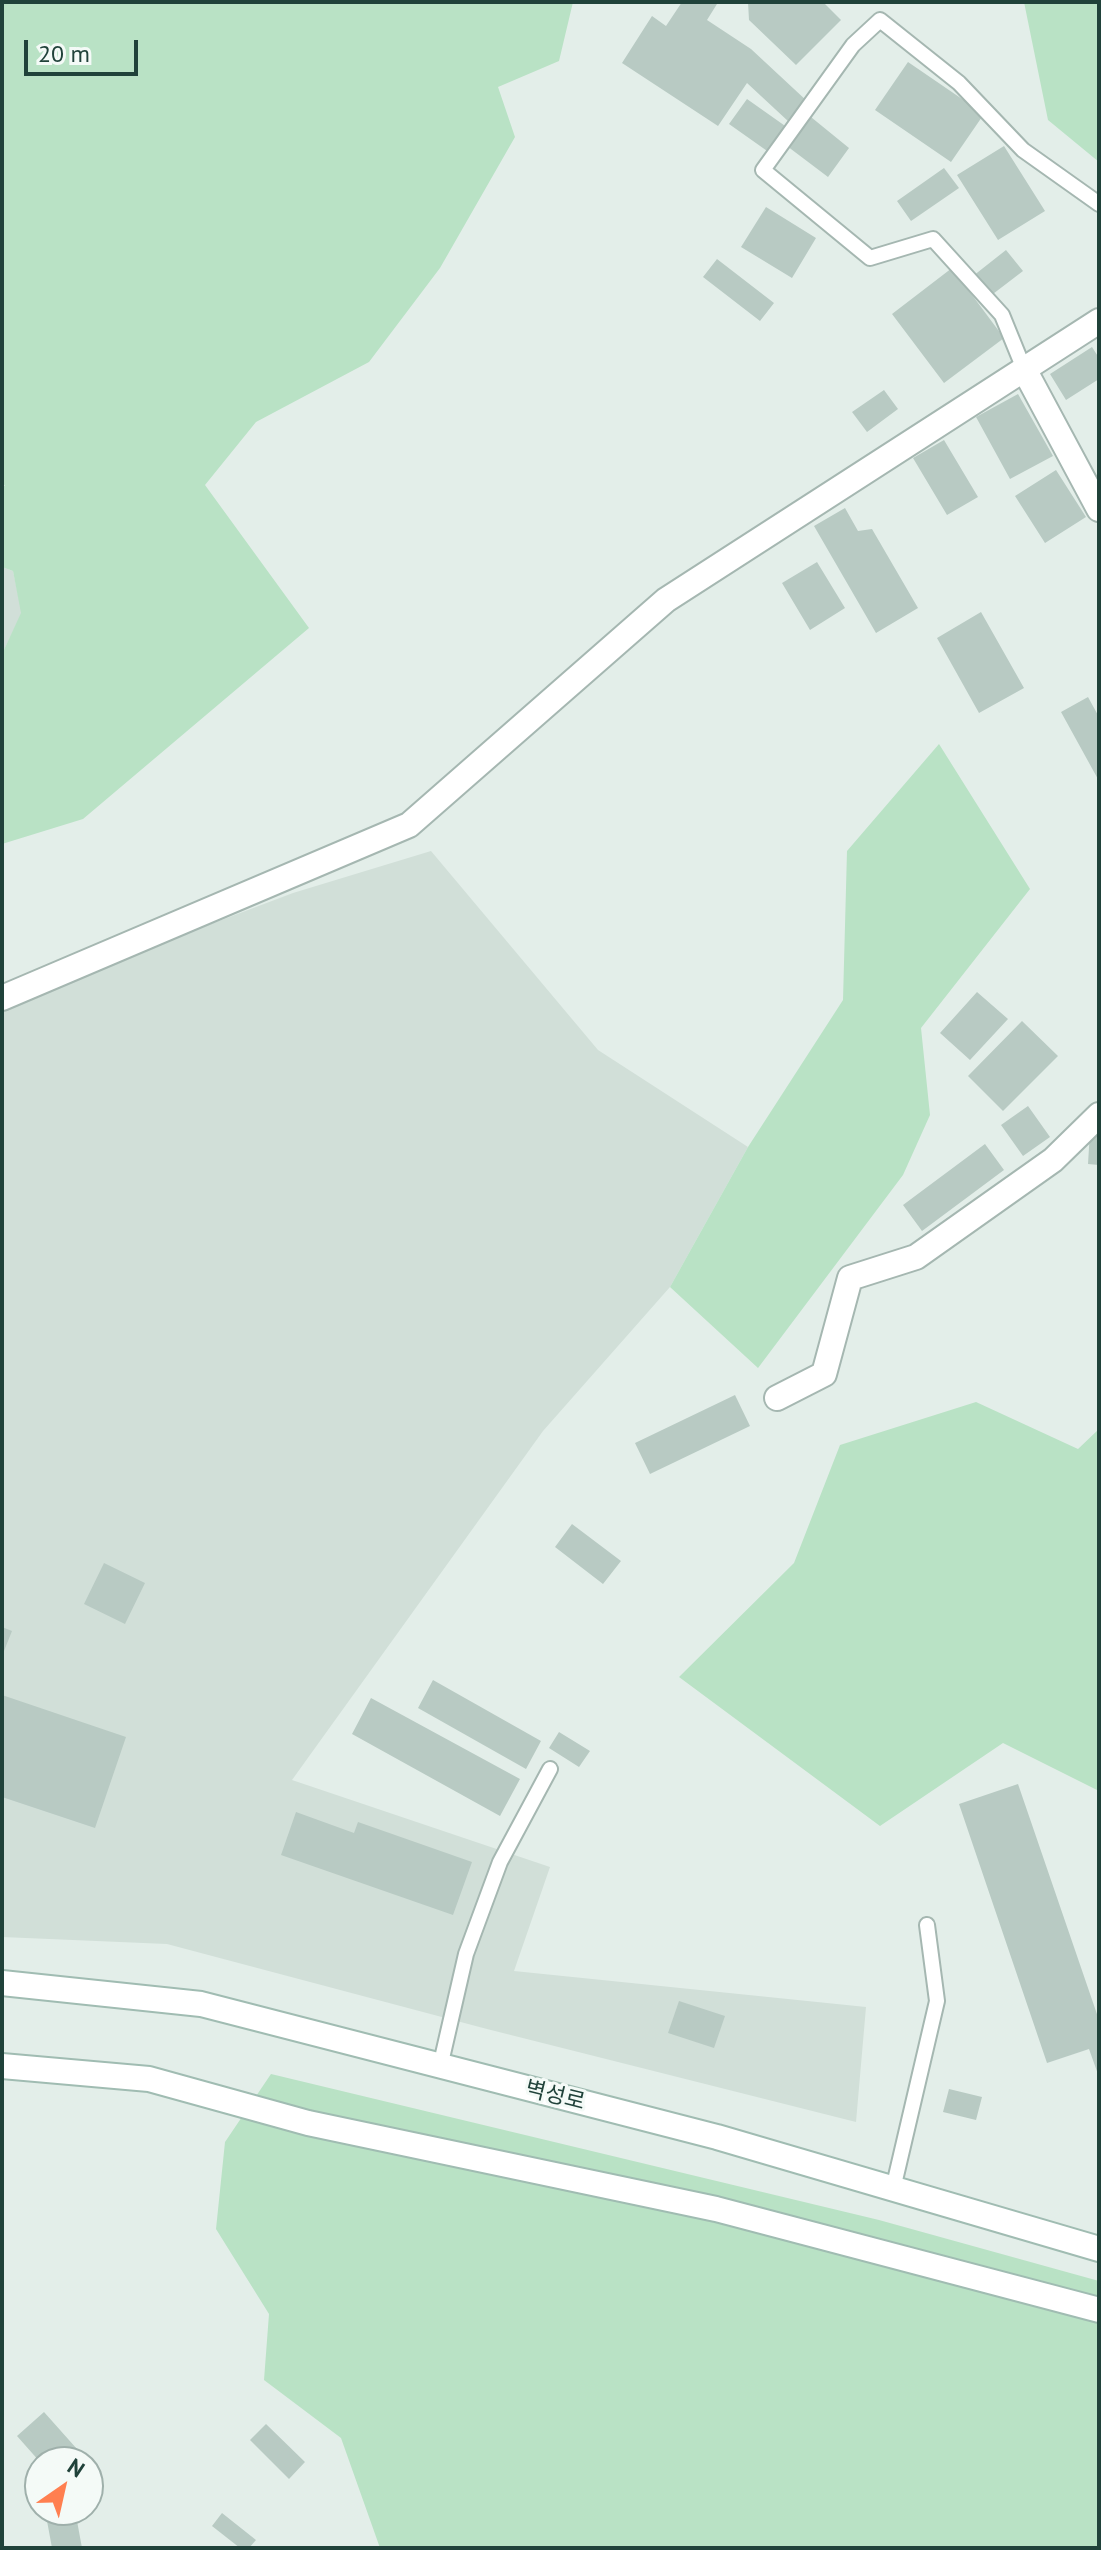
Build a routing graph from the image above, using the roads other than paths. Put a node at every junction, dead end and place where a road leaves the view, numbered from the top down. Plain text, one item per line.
1 (1099, 204) edge
2 (1099, 321) edge
3 (1024, 369) junction
4 (1099, 509) edge
5 (2, 998) edge
6 (1099, 1115) edge
7 (777, 1398) dead end
8 (550, 1769) dead end
9 (927, 1925) dead end
10 (2, 1983) edge
11 (2, 2066) edge
12 (440, 2067) junction
13 (893, 2189) junction
14 (1099, 2249) edge
15 (1099, 2310) edge

1 - 3 lane
2 - 3 main road
3 - 4 main road
3 - 5 main road
6 - 7 main road
8 - 12 lane
9 - 13 lane
10 - 12 main road, 벽성로
11 - 15 main road
12 - 13 main road, 벽성로
13 - 14 main road, 벽성로

